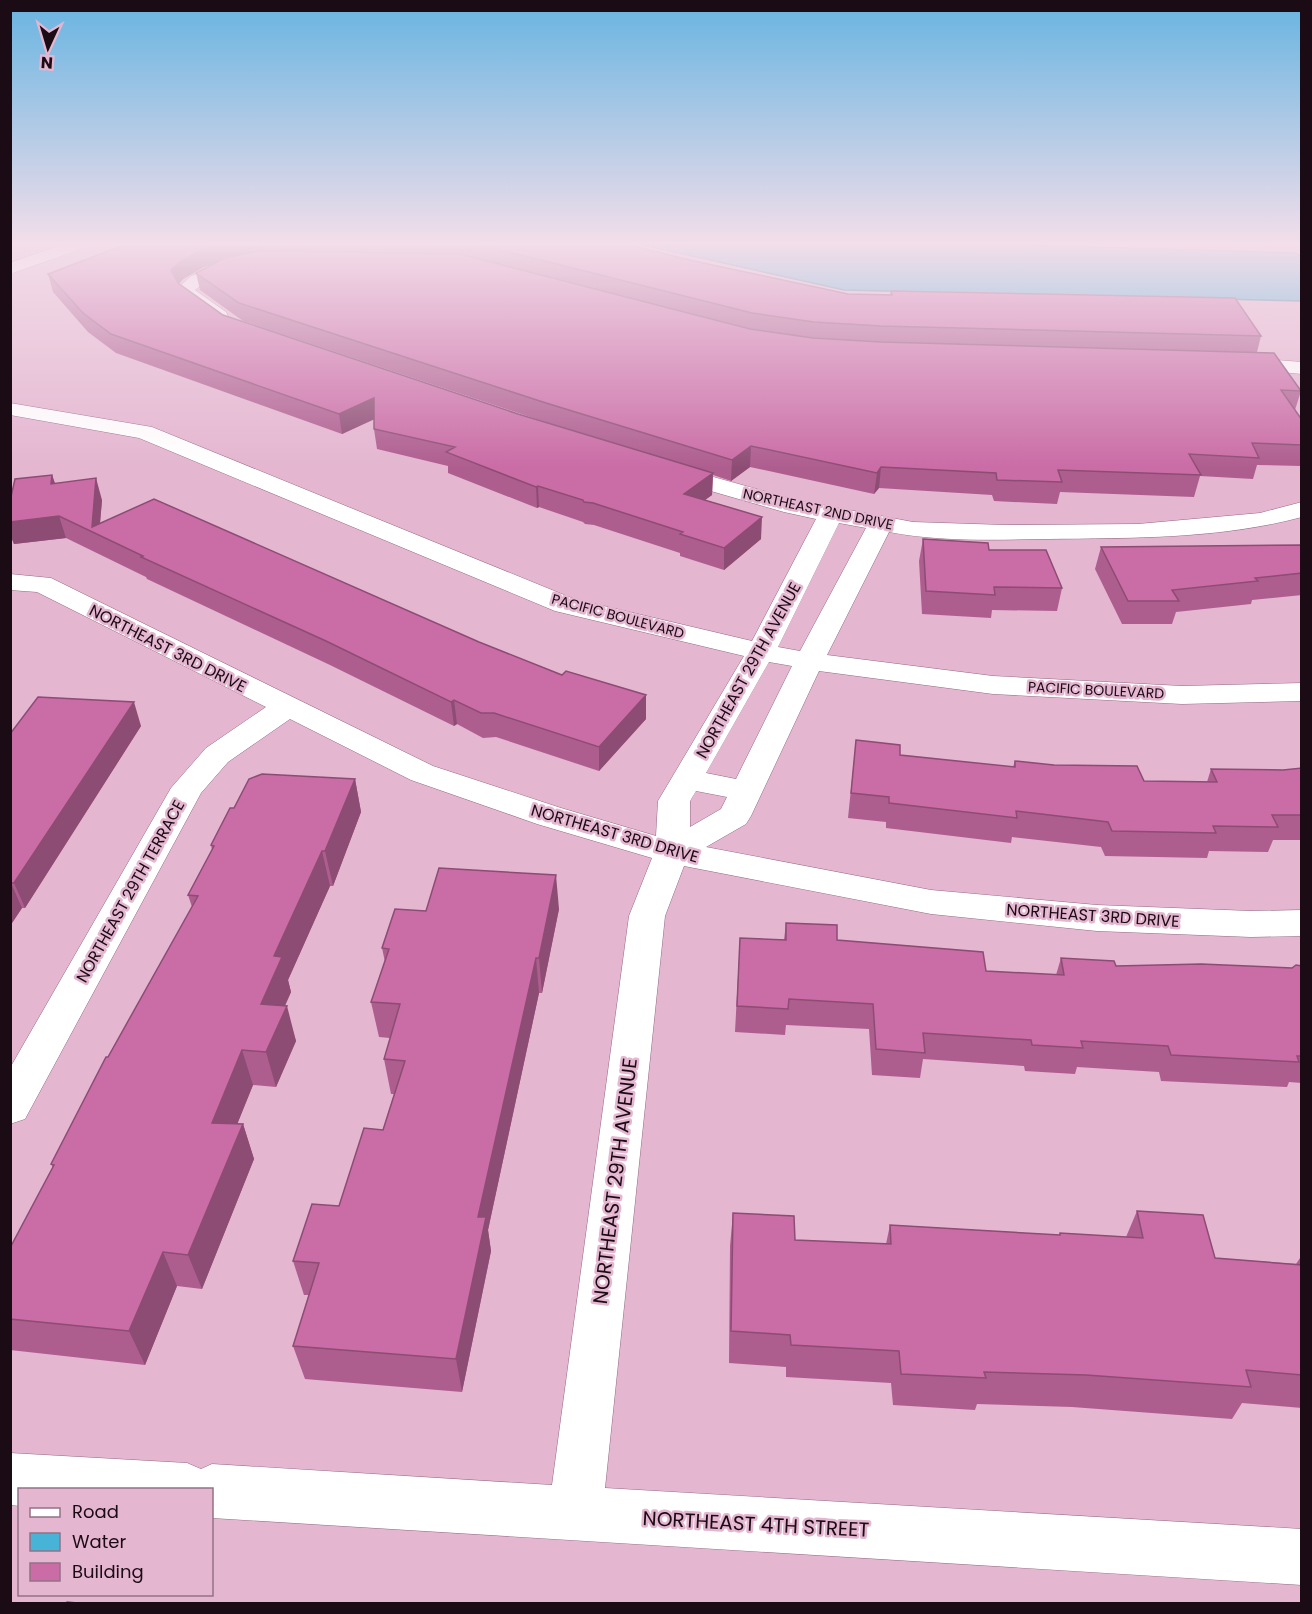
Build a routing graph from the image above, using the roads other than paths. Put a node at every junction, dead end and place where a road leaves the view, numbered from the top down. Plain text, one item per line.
1 (221, 317) edge
2 (235, 327) edge
3 (1215, 362) edge
4 (1300, 368) edge
5 (10, 409) edge
6 (652, 467) edge
7 (1302, 509) edge
8 (831, 514) junction
9 (881, 523) junction
10 (808, 560) junction
11 (856, 569) junction
12 (10, 582) edge
13 (761, 652) junction
14 (809, 661) junction
15 (1302, 670) edge
16 (1302, 692) edge
17 (1182, 695) junction
18 (287, 708) junction
19 (687, 779) junction
20 (746, 791) junction
21 (672, 852) junction
22 (1302, 923) edge
23 (10, 1107) edge
24 (10, 1479) edge
25 (155, 1488) edge
26 (213, 1491) edge
27 (575, 1513) junction
28 (1302, 1557) edge

1 - 2 street
3 - 4 street
5 - 13 street, PACIFIC BOULEVARD
6 - 8 street, NORTHEAST 2ND DRIVE
7 - 9 street, NORTHEAST 2ND DRIVE
8 - 9 street, NORTHEAST 2ND DRIVE
8 - 10 street, NORTHEAST 29TH AVENUE
9 - 11 street
10 - 11 street
10 - 13 street, NORTHEAST 29TH AVENUE
11 - 14 street
12 - 18 street, NORTHEAST 3RD DRIVE
13 - 14 street, PACIFIC BOULEVARD
13 - 19 street, NORTHEAST 29TH AVENUE
14 - 17 street, PACIFIC BOULEVARD
14 - 20 street
15 - 17 street, PACIFIC BOULEVARD
16 - 17 street, PACIFIC BOULEVARD
18 - 21 street, NORTHEAST 3RD DRIVE
18 - 23 street, NORTHEAST 29TH TERRACE
19 - 20 street, NORTHEAST 29TH AVENUE
19 - 21 street, NORTHEAST 29TH AVENUE
20 - 21 street
21 - 22 street, NORTHEAST 3RD DRIVE
21 - 27 street, NORTHEAST 29TH AVENUE
24 - 25 street
26 - 27 street, NORTHEAST 4TH STREET
27 - 28 street, NORTHEAST 4TH STREET

